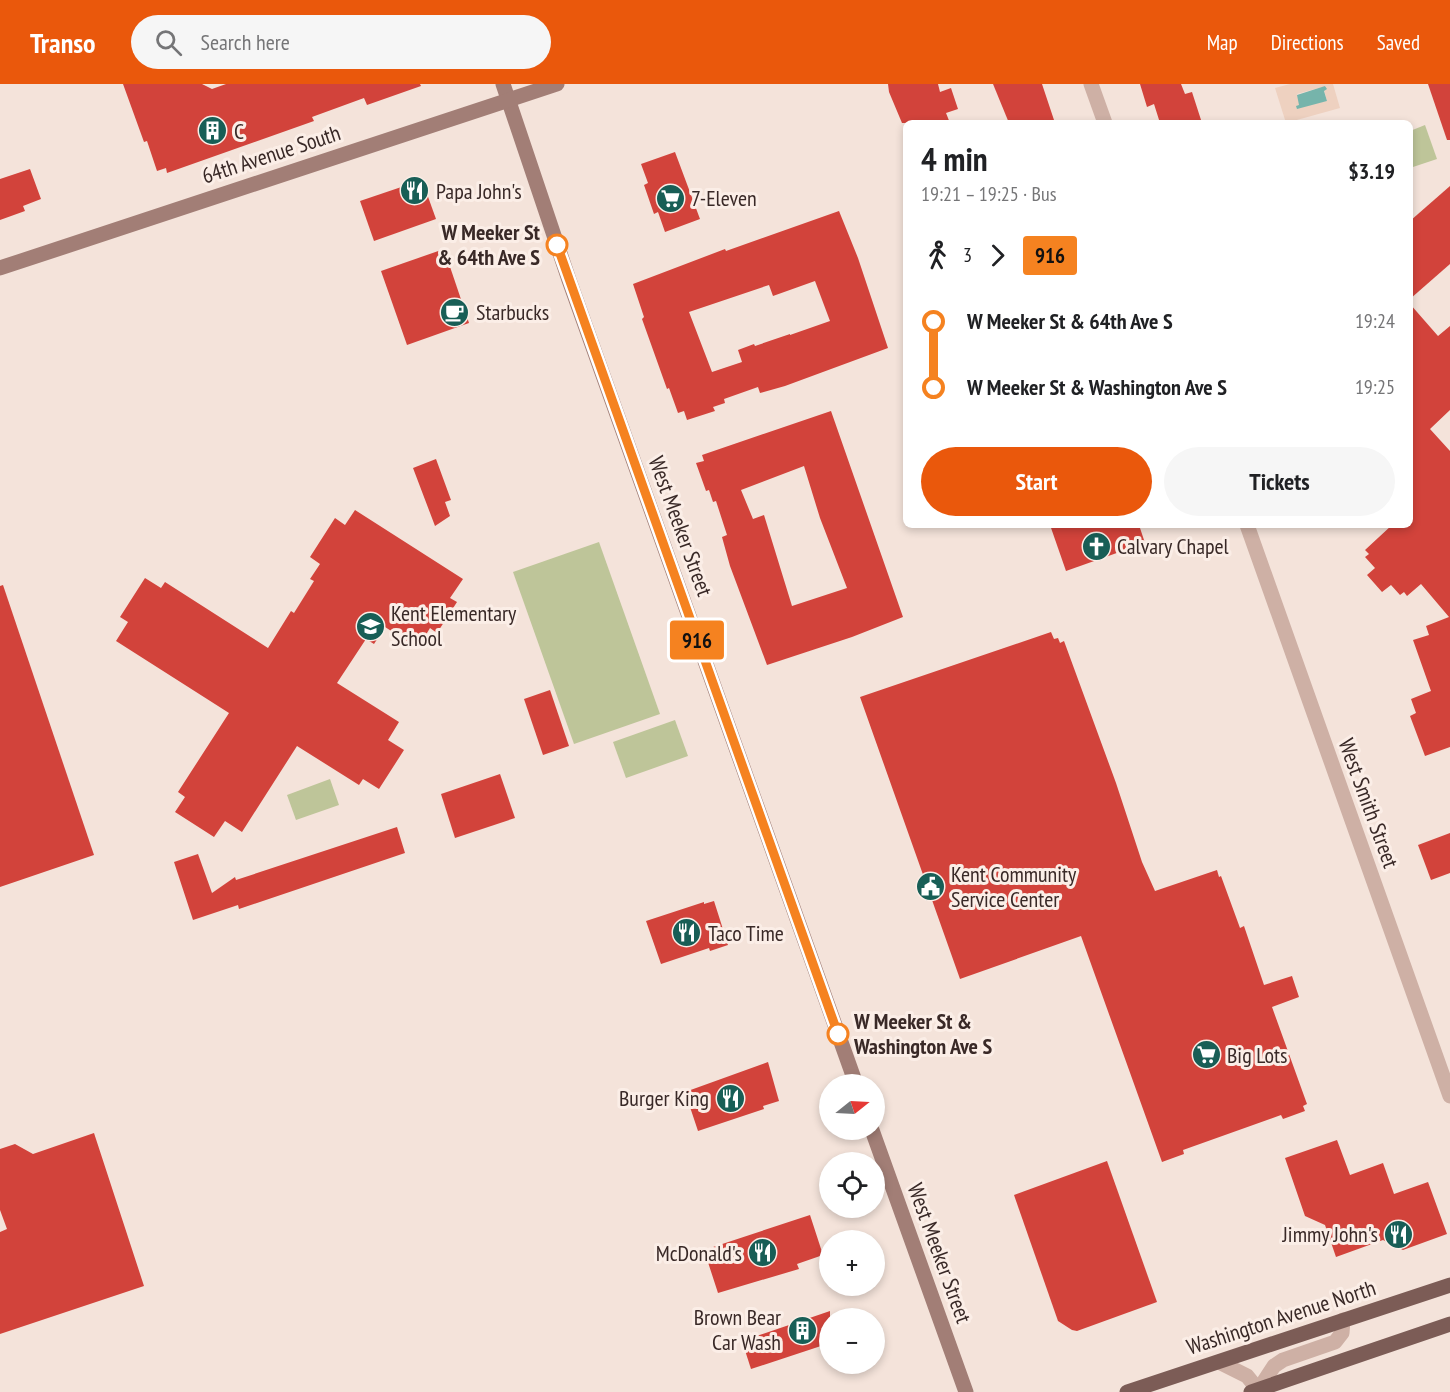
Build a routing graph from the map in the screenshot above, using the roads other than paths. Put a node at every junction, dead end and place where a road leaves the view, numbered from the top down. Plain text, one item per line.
1 (503, 84) edge
2 (557, 84) edge
3 (1091, 84) edge
4 (508, 99) junction
5 (1104, 120) edge
6 (0, 268) edge
7 (1248, 528) edge
8 (852, 1074) edge
9 (1450, 1096) edge
10 (876, 1140) edge
11 (1450, 1285) edge
12 (1343, 1320) junction
13 (1450, 1324) edge
14 (1219, 1362) junction
15 (1256, 1391) edge
16 (966, 1392) edge
17 (1127, 1392) edge

1 - 4 main road, West Meeker Street
2 - 4 main road, 64th Avenue South
3 - 5 street
4 - 6 main road, 64th Avenue South
4 - 8 main road, West Meeker Street
7 - 9 street, West Smith Street
10 - 16 main road, West Meeker Street
11 - 12 main road, Washington Avenue North
12 - 14 main road, Washington Avenue North
12 - 15 street
13 - 15 main road
14 - 15 street
14 - 17 main road, Washington Avenue North

